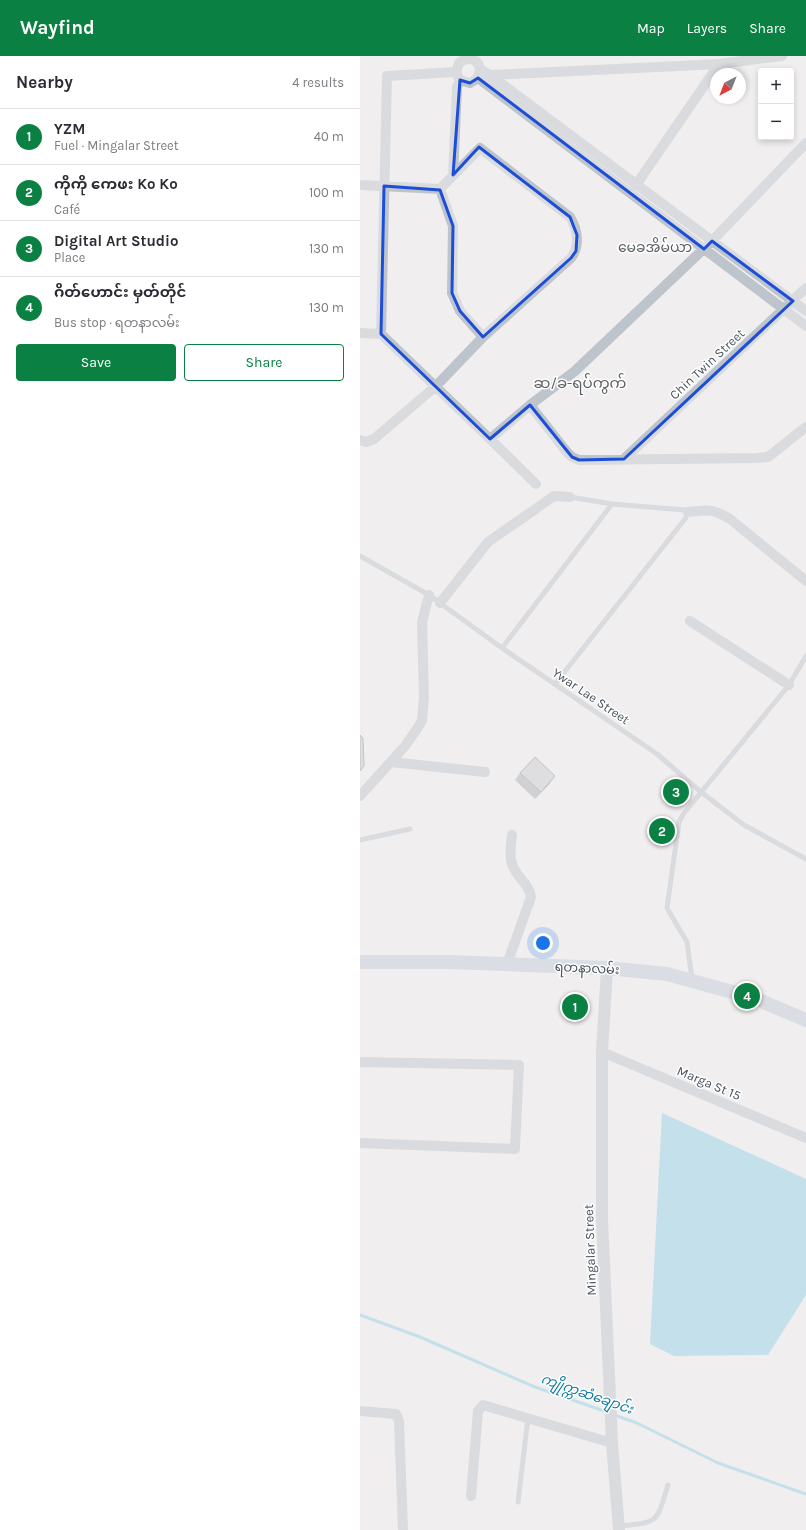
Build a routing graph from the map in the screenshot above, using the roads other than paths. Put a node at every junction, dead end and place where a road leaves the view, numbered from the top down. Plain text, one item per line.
1 (782, 56) edge
2 (467, 57) edge
3 (713, 61) edge
4 (479, 74) junction
5 (490, 74) junction
6 (458, 76) junction
7 (806, 143) edge
8 (453, 175) junction
9 (360, 185) edge
10 (636, 185) junction
11 (384, 186) junction
12 (440, 189) junction
13 (712, 241) junction
14 (704, 249) junction
15 (806, 288) edge
16 (794, 301) junction
17 (784, 310) junction
18 (806, 311) edge
19 (806, 326) edge
20 (360, 333) edge
21 (381, 334) junction
22 (483, 336) junction
23 (436, 386) junction
24 (530, 405) junction
25 (806, 427) edge
26 (490, 439) junction
27 (360, 440) edge
28 (624, 459) junction
29 (536, 484) dead end
30 (570, 497) joint
31 (612, 504) junction
32 (688, 512) junction
33 (360, 556) edge
34 (806, 581) edge
35 (429, 595) junction
36 (440, 603) junction
37 (690, 621) dead end
38 (502, 648) junction
39 (806, 656) edge
40 (555, 684) junction
41 (788, 685) junction
42 (391, 762) junction
43 (485, 772) dead end
44 (701, 792) junction
45 (360, 796) edge
46 (410, 828) dead end
47 (512, 835) dead end
48 (360, 840) edge
49 (806, 859) edge
50 (360, 962) edge
51 (507, 964) junction
52 (608, 968) junction
53 (692, 981) junction
54 (806, 1020) edge
55 (602, 1052) junction
56 (360, 1062) edge
57 (806, 1138) edge
58 (360, 1143) edge
59 (360, 1411) edge
60 (528, 1418) junction
61 (611, 1439) junction
62 (668, 1485) dead end
63 (471, 1496) dead end
64 (518, 1502) dead end
65 (619, 1528) edge
66 (403, 1530) edge

1 - 3 street
2 - 4 street
2 - 6 street
3 - 5 street
3 - 10 street
4 - 5 street
4 - 6 street
4 - 14 street
5 - 10 street
6 - 8 street
6 - 11 street
7 - 13 street
8 - 12 street
8 - 22 street
9 - 11 street
10 - 13 street
11 - 12 street
11 - 21 street
12 - 22 street
13 - 14 street
13 - 16 street
14 - 17 street
14 - 24 street
15 - 16 street, Chin Twin Street
16 - 17 street, Chin Twin Street
16 - 18 street
17 - 19 street
17 - 28 street, Chin Twin Street
20 - 21 street
21 - 23 street
22 - 23 street
23 - 26 street
23 - 27 street
24 - 26 street
24 - 28 street
25 - 28 street
26 - 29 street
30 - 31 lane
30 - 36 street
31 - 32 lane
31 - 38 lane
32 - 34 street
32 - 40 lane
33 - 35 lane, Ywar Lae Street
35 - 36 lane, Ywar Lae Street
35 - 42 street
36 - 38 lane, Ywar Lae Street
37 - 41 street
38 - 40 lane, Ywar Lae Street
39 - 41 lane
40 - 44 lane, Ywar Lae Street
41 - 44 lane
42 - 43 street
42 - 45 street
44 - 49 lane, Ywar Lae Street
44 - 53 lane
46 - 48 lane
47 - 51 street
50 - 51 main road, ရတနာလမ်း
51 - 52 main road, ရတနာလမ်း
52 - 53 main road, ရတနာလမ်း
52 - 55 street, Mingalar Street
53 - 54 main road, ရတနာလမ်း
55 - 57 street, Marga St 15
55 - 61 street, Mingalar Street
56 - 58 street
59 - 66 street
60 - 61 street
60 - 63 street
60 - 64 lane
61 - 65 street, Mingalar Street
62 - 65 lane

